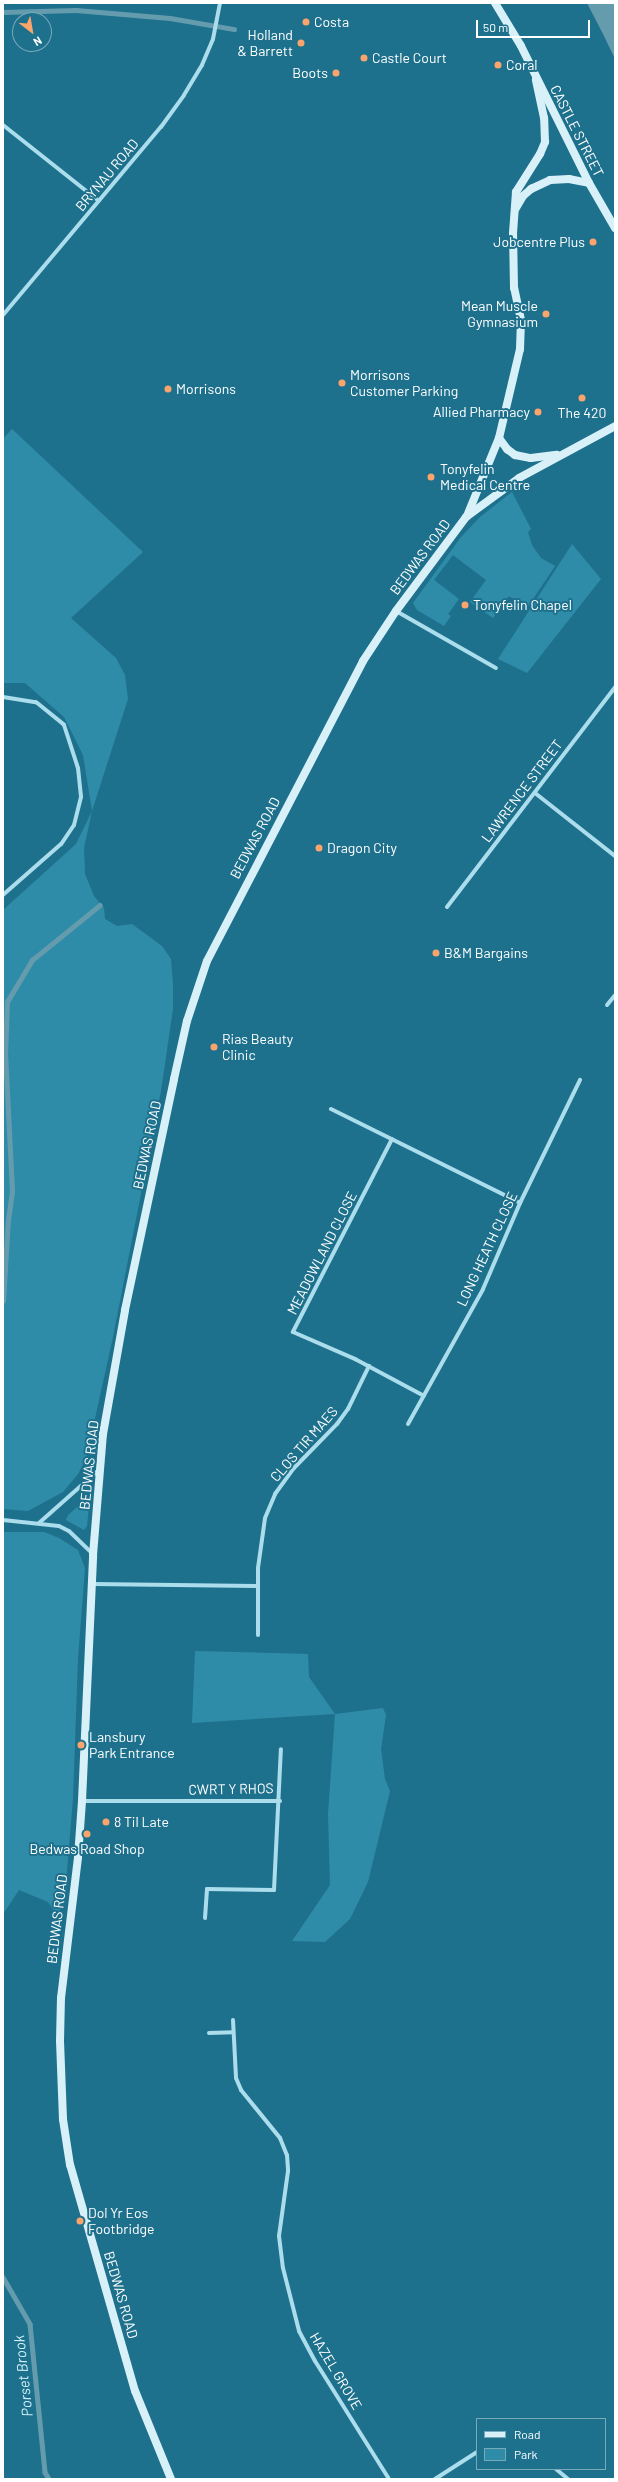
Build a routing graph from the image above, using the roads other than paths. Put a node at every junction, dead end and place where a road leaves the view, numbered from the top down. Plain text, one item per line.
1 (220, 3) edge
2 (495, 3) edge
3 (536, 80) junction
4 (3, 125) edge
5 (589, 183) junction
6 (99, 201) junction
7 (514, 212) junction
8 (615, 228) edge
9 (3, 315) edge
10 (615, 426) edge
11 (499, 438) junction
12 (560, 454) junction
13 (466, 517) junction
14 (396, 611) junction
15 (496, 668) dead end
16 (615, 687) edge
17 (3, 697) edge
18 (534, 793) junction
19 (615, 856) edge
20 (3, 895) edge
21 (447, 907) dead end
22 (615, 995) edge
23 (607, 1005) dead end
24 (580, 1080) dead end
25 (331, 1108) dead end
26 (392, 1139) junction
27 (520, 1203) junction
28 (369, 1366) junction
29 (424, 1396) junction
30 (408, 1424) dead end
31 (100, 1468) junction
32 (3, 1520) edge
33 (39, 1523) junction
34 (93, 1555) junction
35 (92, 1584) junction
36 (258, 1586) junction
37 (258, 1635) dead end
38 (281, 1749) dead end
39 (82, 1801) junction
40 (280, 1801) junction
41 (205, 1918) dead end
42 (233, 2020) dead end
43 (233, 2032) junction
44 (209, 2033) dead end
45 (476, 2453) edge
46 (557, 2470) edge
47 (171, 2479) edge
48 (389, 2479) edge
49 (435, 2479) edge
50 (568, 2479) edge

1 - 6 street, BRYNAU ROAD
2 - 3 main road, CASTLE STREET
3 - 5 main road, CASTLE STREET
3 - 7 main road
4 - 6 street
5 - 7 main road
5 - 8 main road, CASTLE STREET
6 - 9 street, BRYNAU ROAD
7 - 11 main road
10 - 12 main road
11 - 12 main road
11 - 13 main road
12 - 13 main road
13 - 14 main road, BEDWAS ROAD
14 - 15 street
14 - 31 main road, BEDWAS ROAD
16 - 18 street, LAWRENCE STREET
17 - 20 street
18 - 19 street
18 - 21 street, LAWRENCE STREET
22 - 23 street
24 - 27 street, LONG HEATH CLOSE
25 - 26 street
26 - 27 street
26 - 28 street, MEADOWLAND CLOSE
27 - 29 street, LONG HEATH CLOSE
28 - 29 street, MEADOWLAND CLOSE
28 - 36 street, CLOS TIR MAES
29 - 30 street, LONG HEATH CLOSE
31 - 33 street
31 - 34 main road, BEDWAS ROAD
32 - 33 street
33 - 34 street
34 - 35 main road, BEDWAS ROAD
35 - 36 street
35 - 39 main road, BEDWAS ROAD
36 - 37 street, CLOS TIR MAES
38 - 40 street, CWRT Y RHOS
39 - 40 street, CWRT Y RHOS
39 - 47 main road, BEDWAS ROAD
40 - 41 street
42 - 43 street, HAZEL GROVE
43 - 44 street
43 - 48 street, HAZEL GROVE
45 - 49 street
46 - 50 street

